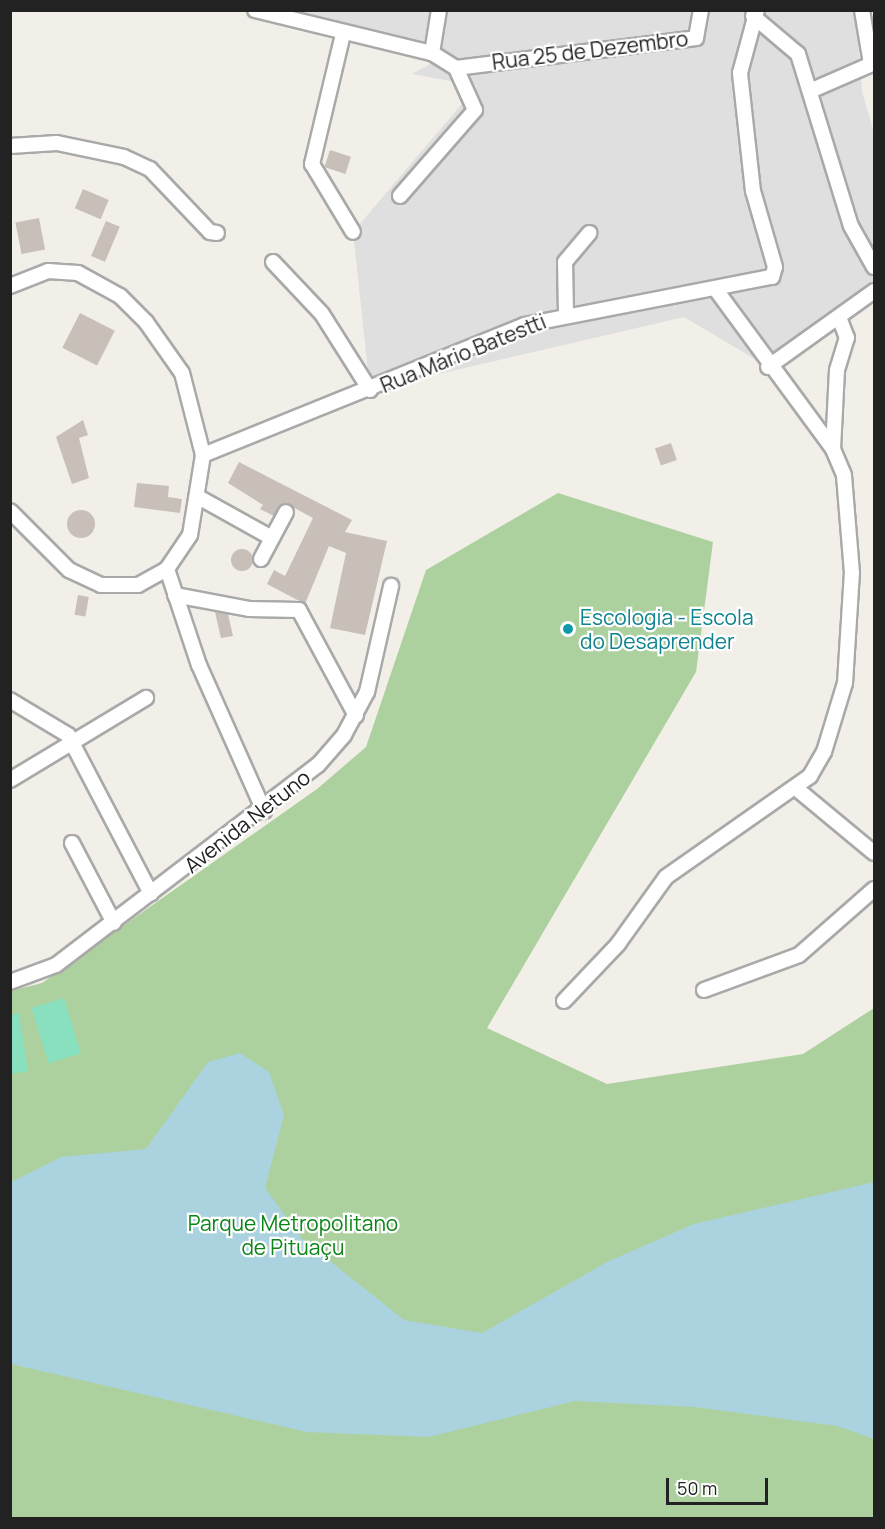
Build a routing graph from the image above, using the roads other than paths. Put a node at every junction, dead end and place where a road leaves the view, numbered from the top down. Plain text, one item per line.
1 (255, 10) edge
2 (440, 10) edge
3 (701, 10) edge
4 (862, 10) edge
5 (755, 13) edge
6 (343, 34) junction
7 (432, 53) junction
8 (873, 63) edge
9 (456, 68) junction
10 (810, 91) junction
11 (10, 146) edge
12 (400, 196) dead end
13 (217, 232) dead end
14 (353, 232) dead end
15 (589, 233) dead end
16 (273, 262) dead end
17 (874, 267) edge
18 (10, 286) edge
19 (717, 291) junction
20 (874, 291) edge
21 (566, 313) junction
22 (839, 317) junction
23 (768, 367) junction
24 (370, 390) junction
25 (833, 449) junction
26 (203, 455) junction
27 (200, 498) junction
28 (10, 511) edge
29 (286, 512) dead end
30 (272, 538) junction
31 (261, 559) dead end
32 (167, 569) junction
33 (391, 586) dead end
34 (175, 595) junction
35 (146, 699) dead end
36 (10, 700) edge
37 (356, 716) junction
38 (72, 741) junction
39 (10, 780) edge
40 (797, 789) junction
41 (264, 811) junction
42 (72, 843) dead end
43 (874, 853) edge
44 (874, 890) edge
45 (151, 894) junction
46 (114, 923) junction
47 (10, 982) edge
48 (704, 990) dead end
49 (564, 1001) dead end

1 - 6 street
2 - 7 street
3 - 9 street, Rua 25 de Dezembro
4 - 8 street
5 - 10 street
5 - 19 street, Rua Mário Batestti
6 - 7 street
6 - 14 street
7 - 9 street
8 - 10 street
9 - 12 street
10 - 17 street
11 - 13 street
15 - 21 street
16 - 24 street
18 - 26 street
19 - 21 street, Rua Mário Batestti
19 - 23 street
20 - 22 street
21 - 24 street, Rua Mário Batestti
22 - 23 street
22 - 25 street
23 - 25 street
24 - 26 street, Rua Mário Batestti
25 - 40 street
26 - 27 street
27 - 30 street
27 - 32 street
28 - 32 street
29 - 30 street
30 - 31 street
32 - 34 street
33 - 37 street, Avenida Netuno
34 - 37 street
34 - 41 street
35 - 38 street
36 - 38 street
37 - 41 street, Avenida Netuno
38 - 39 street
38 - 45 street
40 - 43 street
40 - 49 street
41 - 45 street, Avenida Netuno
42 - 46 street
44 - 48 street
45 - 46 street, Avenida Netuno
46 - 47 street, Avenida Netuno

